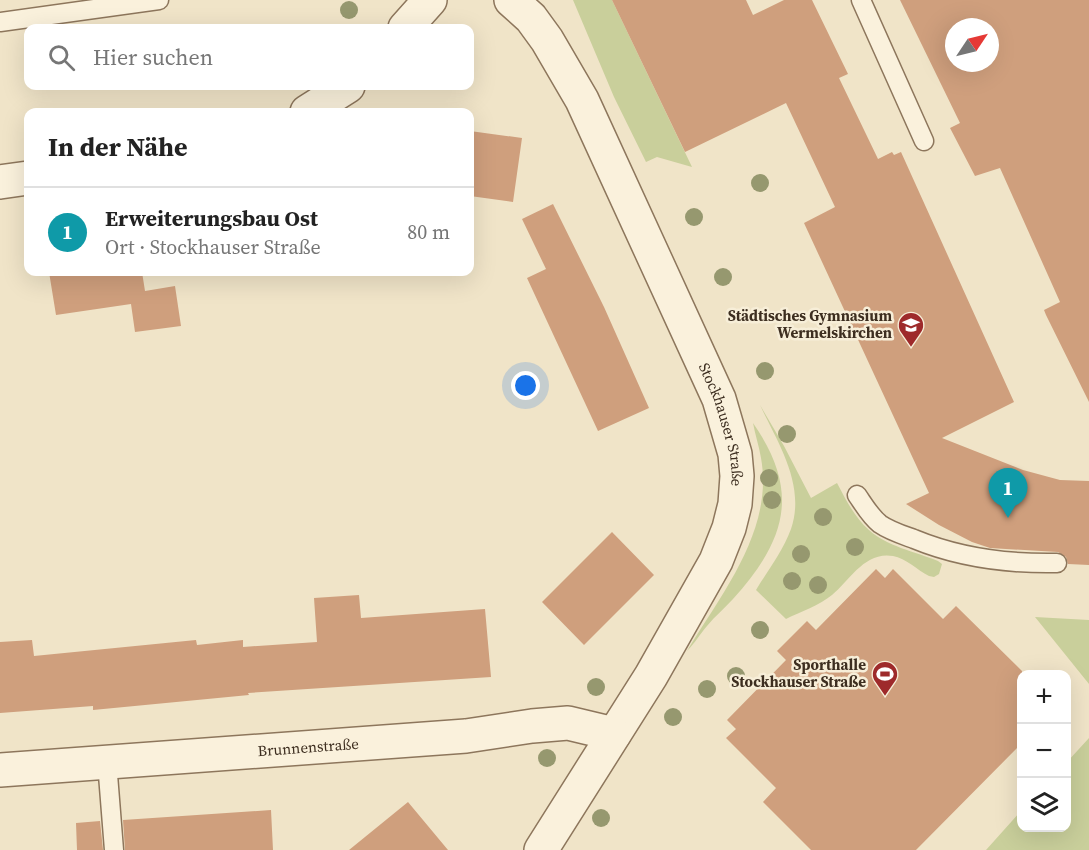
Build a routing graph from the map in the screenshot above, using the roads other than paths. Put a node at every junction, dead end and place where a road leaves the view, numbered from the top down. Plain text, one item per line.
1 (159, 0) edge
2 (430, 0) edge
3 (511, 0) edge
4 (861, 0) edge
5 (0, 22) edge
6 (409, 24) edge
7 (342, 90) edge
8 (313, 108) edge
9 (924, 141) dead end
10 (24, 178) edge
11 (0, 182) edge
12 (858, 495) dead end
13 (1057, 563) dead end
14 (614, 734) junction
15 (107, 762) junction
16 (0, 770) edge
17 (114, 850) edge
18 (541, 850) edge

1 - 5 lane
2 - 6 street
3 - 14 street, Stockhauser Straße
4 - 9 lane
7 - 8 street
10 - 11 street
12 - 13 lane
14 - 15 street, Brunnenstraße
14 - 18 street, Stockhauser Straße
15 - 16 street, Brunnenstraße
15 - 17 lane

